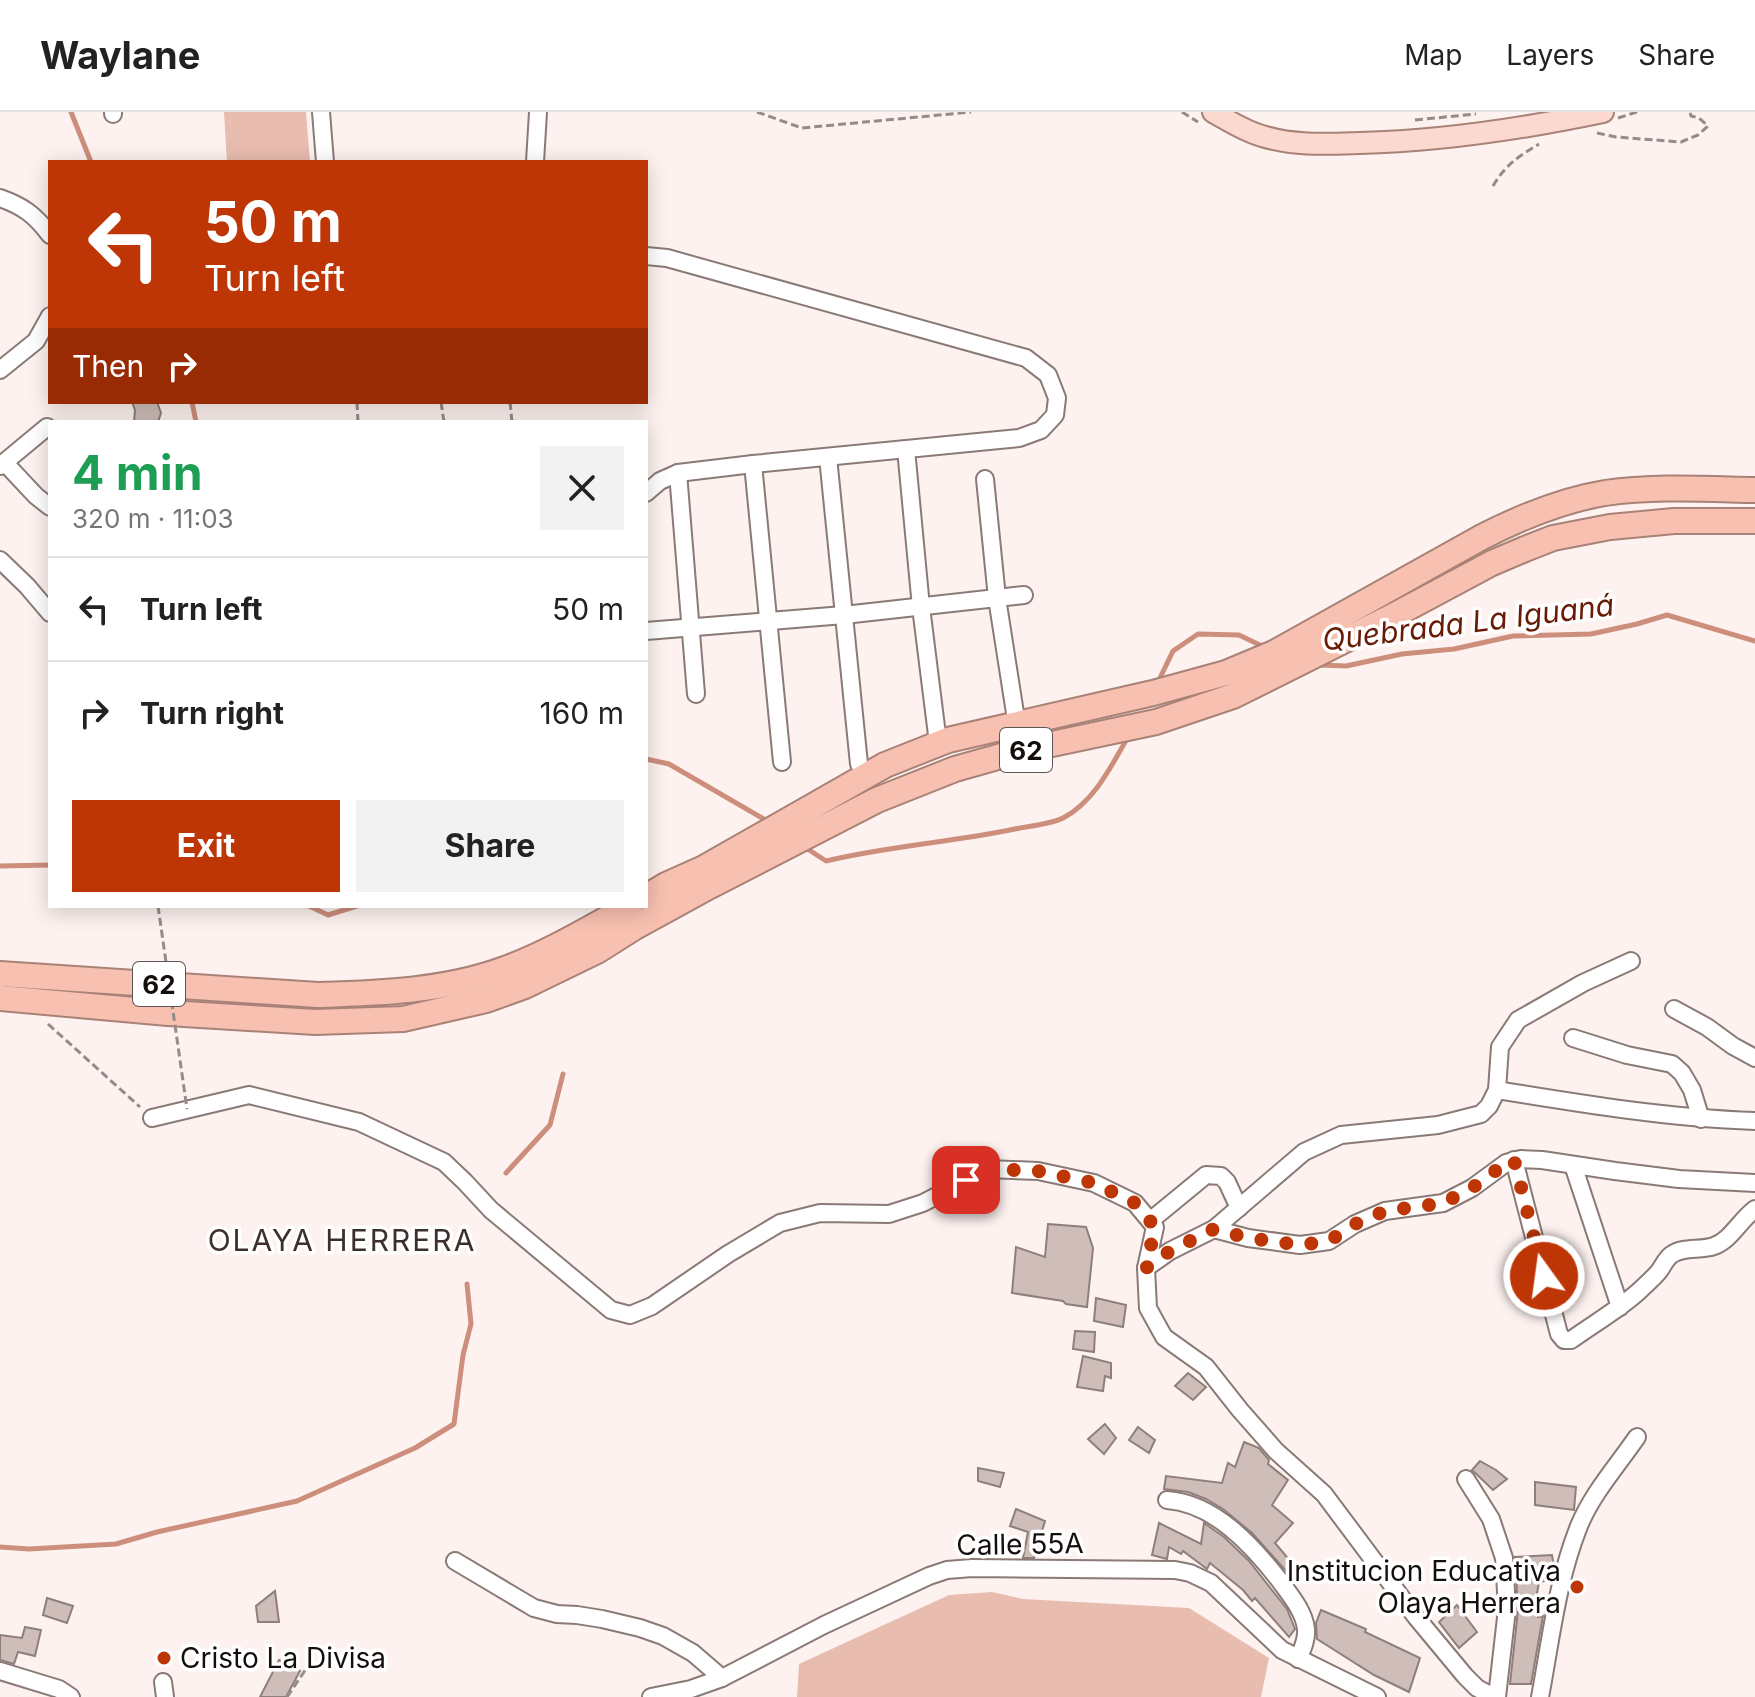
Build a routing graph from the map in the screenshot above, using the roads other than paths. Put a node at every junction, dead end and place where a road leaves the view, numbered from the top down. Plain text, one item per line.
1 (321, 112) edge
2 (538, 112) edge
3 (1213, 112) edge
4 (1603, 112) edge
5 (325, 160) edge
6 (535, 160) edge
7 (0, 198) edge
8 (48, 232) edge
9 (648, 256) edge
10 (48, 320) edge
11 (0, 370) edge
12 (47, 427) dead end
13 (906, 449) junction
14 (828, 457) junction
15 (2, 464) edge
16 (753, 464) junction
17 (678, 473) junction
18 (985, 479) dead end
19 (1755, 490) edge
20 (648, 491) edge
21 (48, 505) edge
22 (1755, 521) edge
23 (0, 560) edge
24 (1024, 595) dead end
25 (997, 598) junction
26 (921, 607) junction
27 (48, 611) edge
28 (844, 615) junction
29 (767, 622) junction
30 (1346, 626) junction
31 (690, 628) junction
32 (648, 631) edge
33 (696, 694) dead end
34 (1015, 713) dead end
35 (937, 735) dead end
36 (782, 762) dead end
37 (859, 764) dead end
38 (706, 878) junction
39 (648, 896) edge
40 (626, 908) edge
41 (1631, 961) dead end
42 (0, 974) edge
43 (10, 999) edge
44 (1674, 1009) dead end
45 (1573, 1038) dead end
46 (1755, 1058) edge
47 (1497, 1090) junction
48 (152, 1118) road end
49 (1701, 1119) junction
50 (1755, 1121) edge
51 (1514, 1160) junction
52 (1573, 1165) junction
53 (1755, 1183) edge
54 (1239, 1208) junction
55 (1755, 1209) edge
56 (1150, 1221) junction
57 (1214, 1229) junction
58 (1146, 1268) junction
59 (1620, 1307) junction
60 (1637, 1437) dead end
61 (1466, 1479) dead end
62 (1167, 1500) dead end
63 (455, 1561) dead end
64 (1298, 1659) junction
65 (0, 1671) edge
66 (722, 1678) junction
67 (71, 1697) edge
68 (651, 1697) edge
69 (1377, 1697) edge
70 (1495, 1697) edge
71 (1540, 1697) edge

1 - 5 street
2 - 6 street
3 - 4 main road
7 - 8 street
9 - 13 street
10 - 11 street
12 - 15 street
13 - 14 street
13 - 26 street
14 - 16 street
14 - 28 street
15 - 21 street
16 - 17 street
16 - 29 street
17 - 20 street
17 - 31 street
18 - 25 street
19 - 30 highway, 62
22 - 30 highway, 62
23 - 27 street
24 - 25 street
25 - 26 street
25 - 34 street
26 - 28 street
26 - 35 street
28 - 29 street
28 - 37 street
29 - 31 street
29 - 36 street
30 - 38 highway, 62
31 - 32 street
31 - 33 street
38 - 39 highway, 62
38 - 43 highway, 62
40 - 42 highway, 62
41 - 47 street
44 - 46 street
45 - 49 street
47 - 49 street
47 - 54 street
48 - 56 street
49 - 50 street
51 - 52 street
51 - 57 street
51 - 59 street
52 - 53 street
52 - 59 street
54 - 56 street
54 - 57 street
55 - 59 street
56 - 58 street
57 - 58 street
58 - 70 street
60 - 71 street
61 - 70 street
62 - 64 street
63 - 66 street
64 - 66 street, Calle 55A
64 - 69 street, Calle 55A
65 - 67 street
66 - 68 street, Calle 55A

